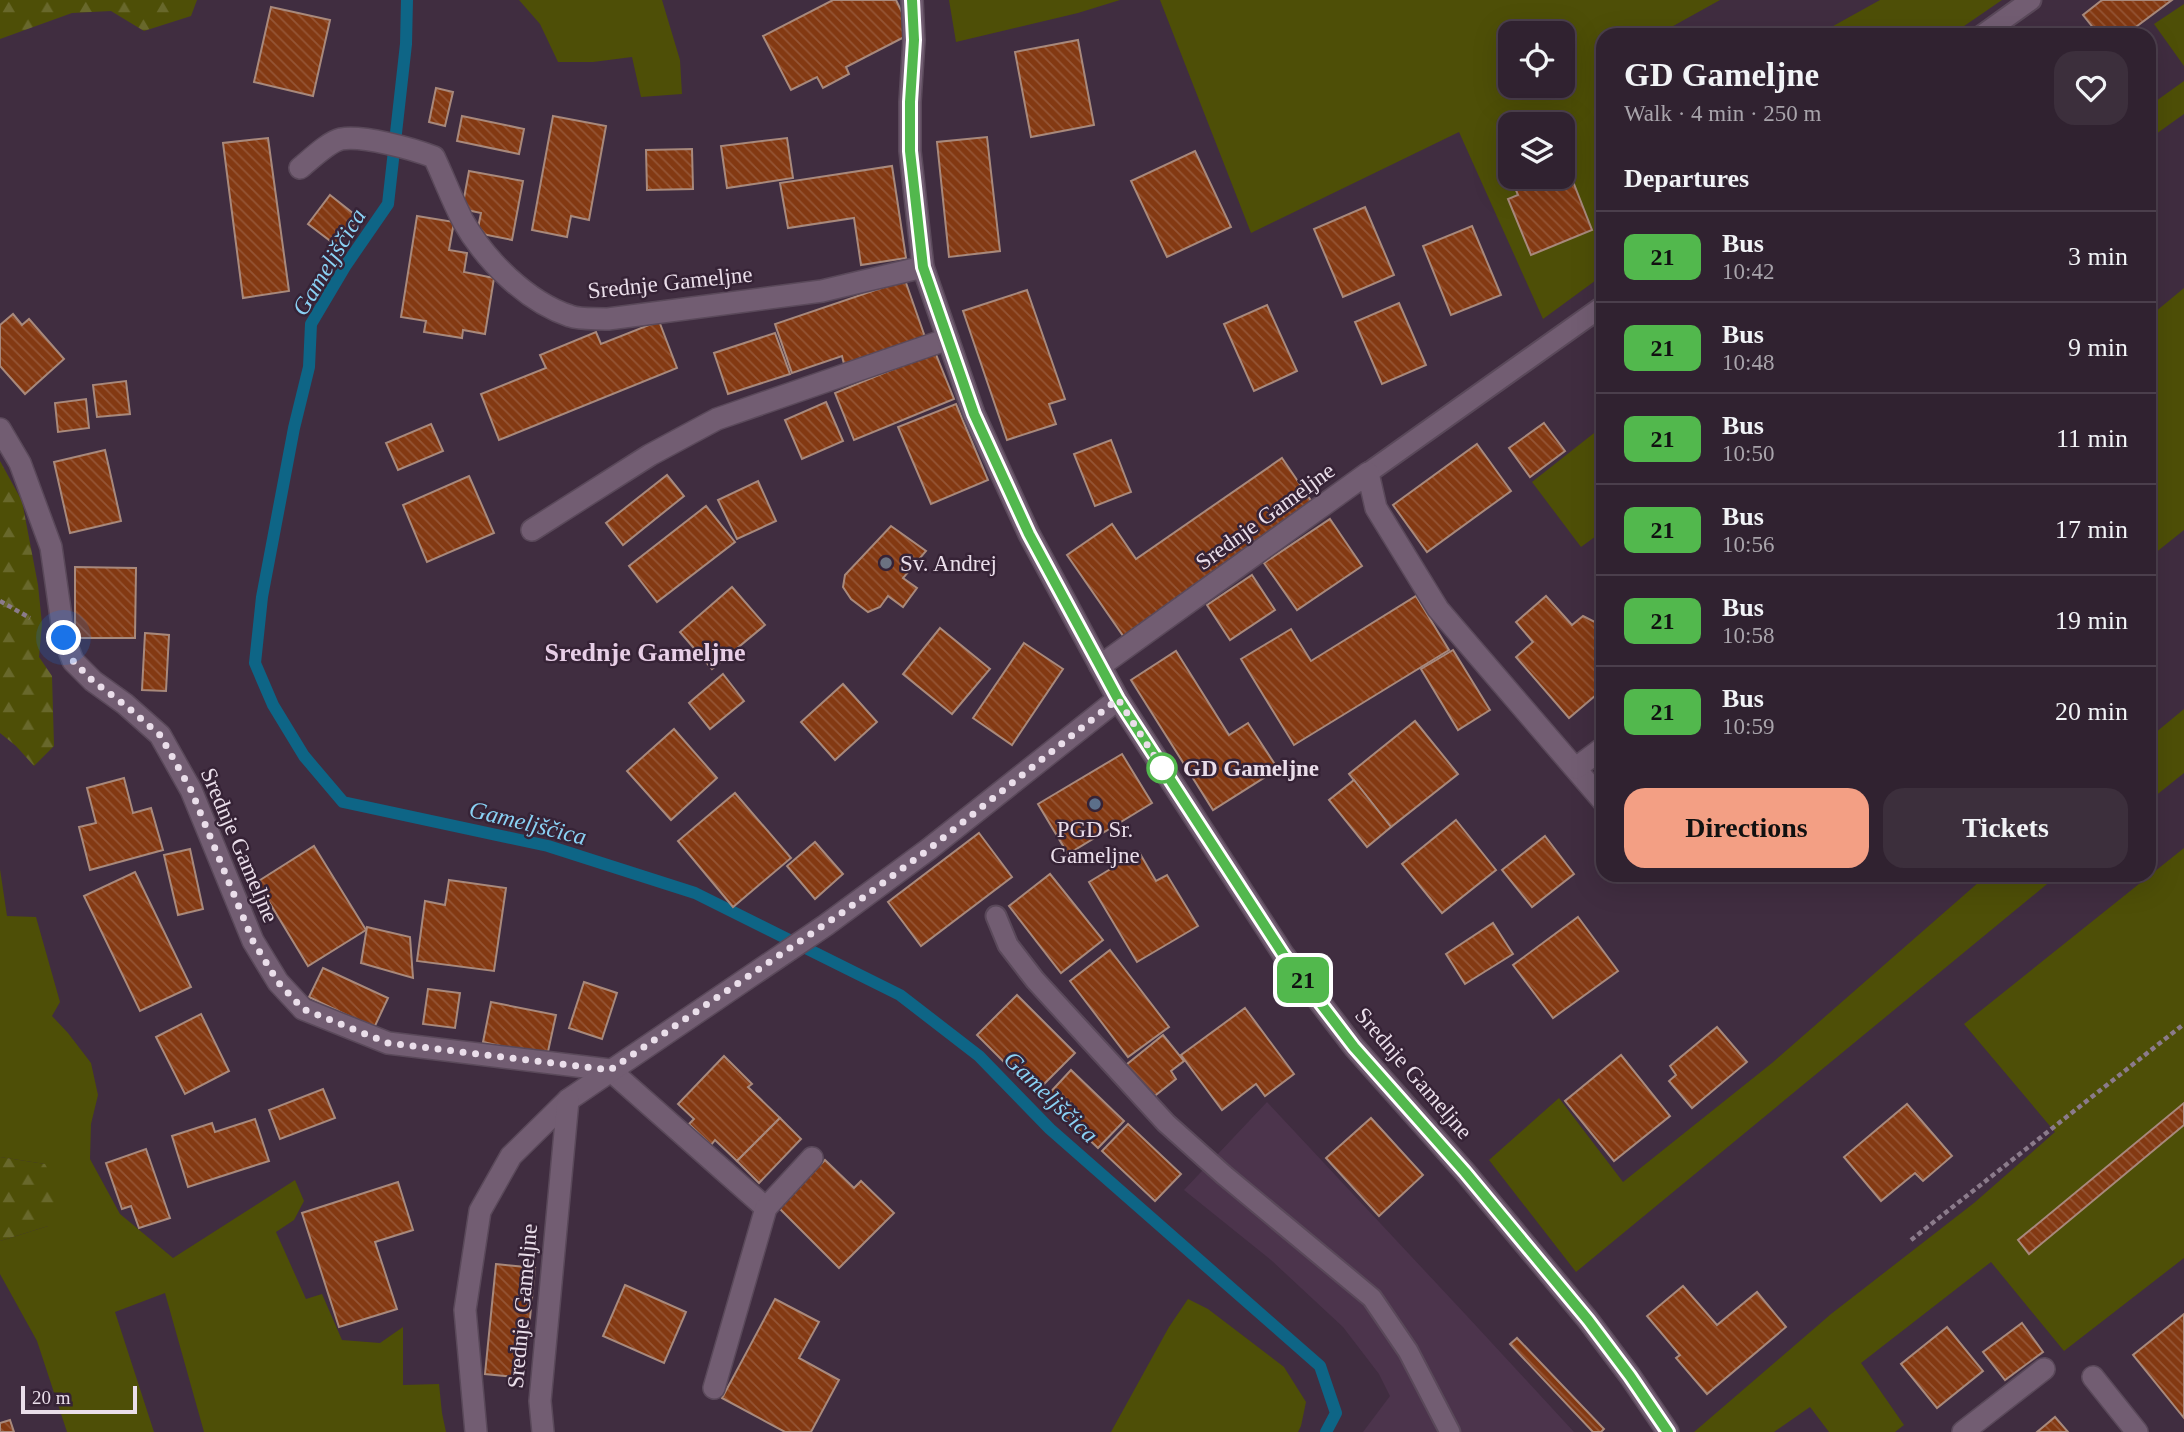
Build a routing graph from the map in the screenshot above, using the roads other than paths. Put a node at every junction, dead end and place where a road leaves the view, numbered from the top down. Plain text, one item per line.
1 (912, 0) edge
2 (2031, 0) edge
3 (1992, 28) edge
4 (300, 168) dead end
5 (923, 267) junction
6 (1596, 311) edge
7 (948, 339) junction
8 (0, 429) edge
9 (1368, 474) junction
10 (532, 530) dead end
11 (1100, 666) junction
12 (1118, 699) junction
13 (1596, 753) edge
14 (1576, 768) junction
15 (1596, 792) edge
16 (996, 916) dead end
17 (610, 1070) junction
18 (568, 1100) junction
19 (812, 1158) dead end
20 (766, 1208) junction
21 (2044, 1369) dead end
22 (2093, 1377) dead end
23 (714, 1388) dead end
24 (476, 1432) edge
25 (543, 1432) edge
26 (1450, 1432) edge
27 (1668, 1432) edge
28 (1963, 1432) edge
29 (2137, 1432) edge

1 - 5 street, Srednje Gameljne
2 - 3 lane
4 - 5 street, Srednje Gameljne
5 - 7 street, Srednje Gameljne
6 - 9 lane
7 - 10 street
7 - 11 street, Srednje Gameljne
8 - 17 street, Srednje Gameljne
9 - 11 street, Srednje Gameljne
9 - 14 street, Srednje Gameljne
11 - 12 street, Srednje Gameljne
12 - 17 street, Srednje Gameljne
12 - 27 street, Srednje Gameljne
13 - 14 street
14 - 15 street, Srednje Gameljne
16 - 26 lane
17 - 18 street, Srednje Gameljne
17 - 20 street
18 - 24 street, Srednje Gameljne
18 - 25 street, Srednje Gameljne
19 - 20 street
20 - 23 street
21 - 28 street
22 - 29 street

